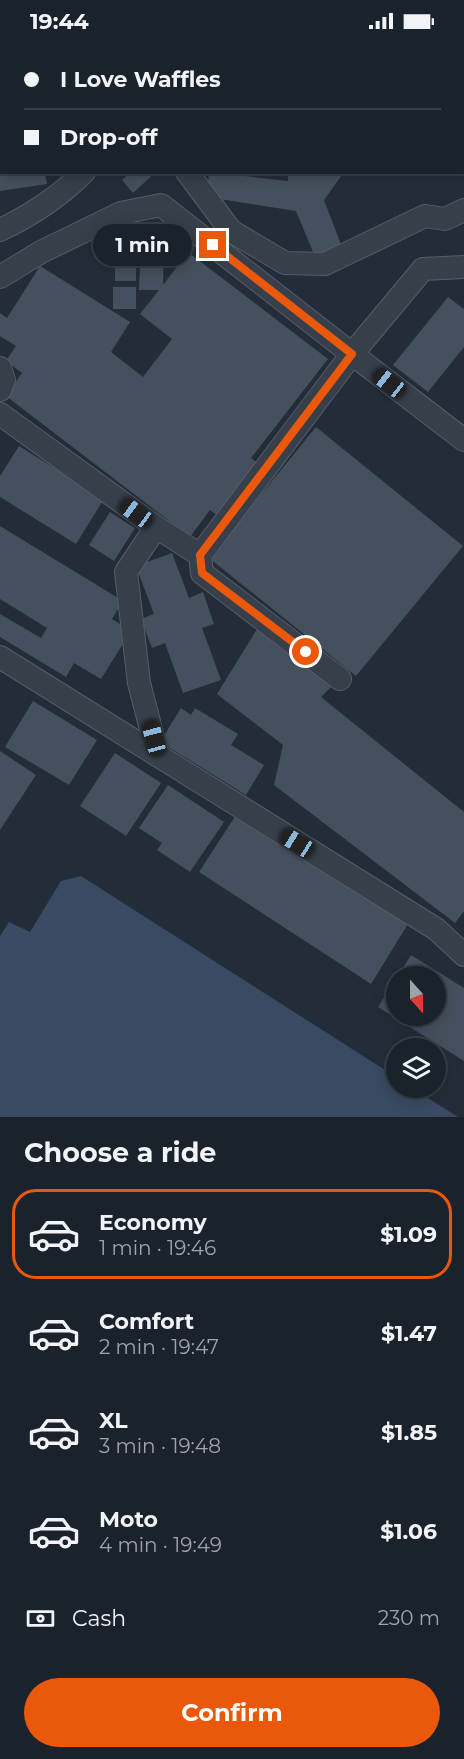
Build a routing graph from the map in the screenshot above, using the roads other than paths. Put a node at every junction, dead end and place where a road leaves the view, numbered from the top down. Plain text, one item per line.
1 (82, 174) edge
2 (188, 174) edge
3 (464, 210) edge
4 (0, 230) edge
5 (464, 267) edge
6 (0, 277) edge
7 (352, 354) junction
8 (0, 368) edge
9 (0, 390) edge
10 (0, 414) edge
11 (464, 440) edge
12 (156, 527) junction
13 (200, 555) junction
14 (0, 657) edge
15 (340, 679) dead end
16 (159, 756) junction
17 (459, 943) edge

1 - 4 lane
2 - 3 lane
5 - 7 lane
6 - 7 lane
7 - 11 lane
7 - 13 lane
8 - 9 lane
10 - 12 lane
12 - 13 lane
12 - 16 lane
13 - 15 lane
14 - 16 lane
16 - 17 lane

